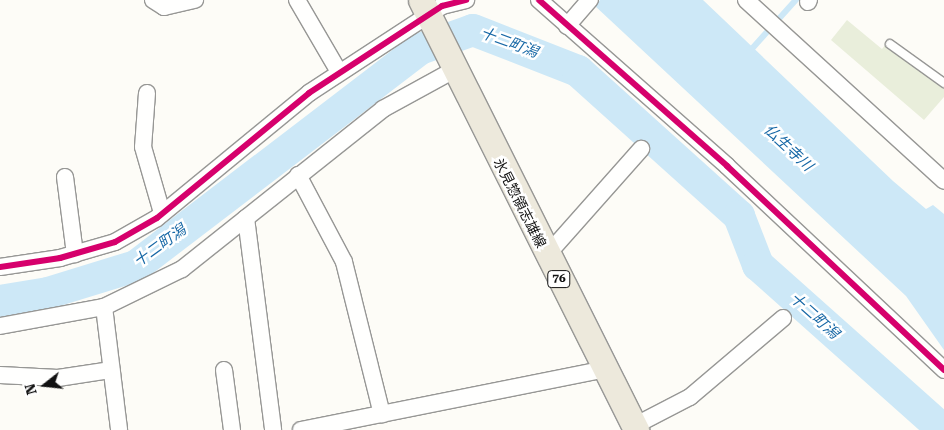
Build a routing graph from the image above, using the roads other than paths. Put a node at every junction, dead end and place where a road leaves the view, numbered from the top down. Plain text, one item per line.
1 (153, 0) edge
2 (195, 0) edge
3 (298, 0) edge
4 (466, 0) edge
5 (539, 0) edge
6 (590, 0) edge
7 (746, 0) edge
8 (427, 12) edge
9 (567, 26) junction
10 (890, 44) dead end
11 (452, 67) junction
12 (339, 72) junction
13 (944, 84) edge
14 (147, 93) dead end
15 (641, 149) dead end
16 (298, 175) junction
17 (65, 177) dead end
18 (944, 181) edge
19 (162, 214) junction
20 (246, 218) junction
21 (75, 254) junction
22 (547, 255) junction
23 (0, 267) edge
24 (104, 307) junction
25 (783, 318) dead end
26 (0, 326) edge
27 (605, 369) junction
28 (112, 370) junction
29 (224, 370) dead end
30 (944, 370) edge
31 (0, 375) edge
32 (382, 414) junction
33 (635, 428) edge
34 (118, 430) edge
35 (232, 430) edge
36 (273, 430) edge
37 (302, 430) edge

1 - 2 street
3 - 12 street
4 - 8 street
5 - 9 street
6 - 9 street
7 - 18 street
8 - 11 main road, 氷見惣領志雄線 / 76
8 - 12 street
9 - 30 street
10 - 13 lane
11 - 16 street
11 - 22 main road, 氷見惣領志雄線 / 76
12 - 19 street
14 - 19 street
15 - 22 street
16 - 20 street
16 - 32 street
17 - 21 street
19 - 21 street
20 - 24 street
20 - 36 street
21 - 23 street
22 - 27 main road, 氷見惣領志雄線 / 76
24 - 26 street
24 - 28 street
25 - 33 street
27 - 32 street
27 - 33 main road, 氷見惣領志雄線 / 76
28 - 31 street
28 - 34 street
29 - 35 street
32 - 37 street

